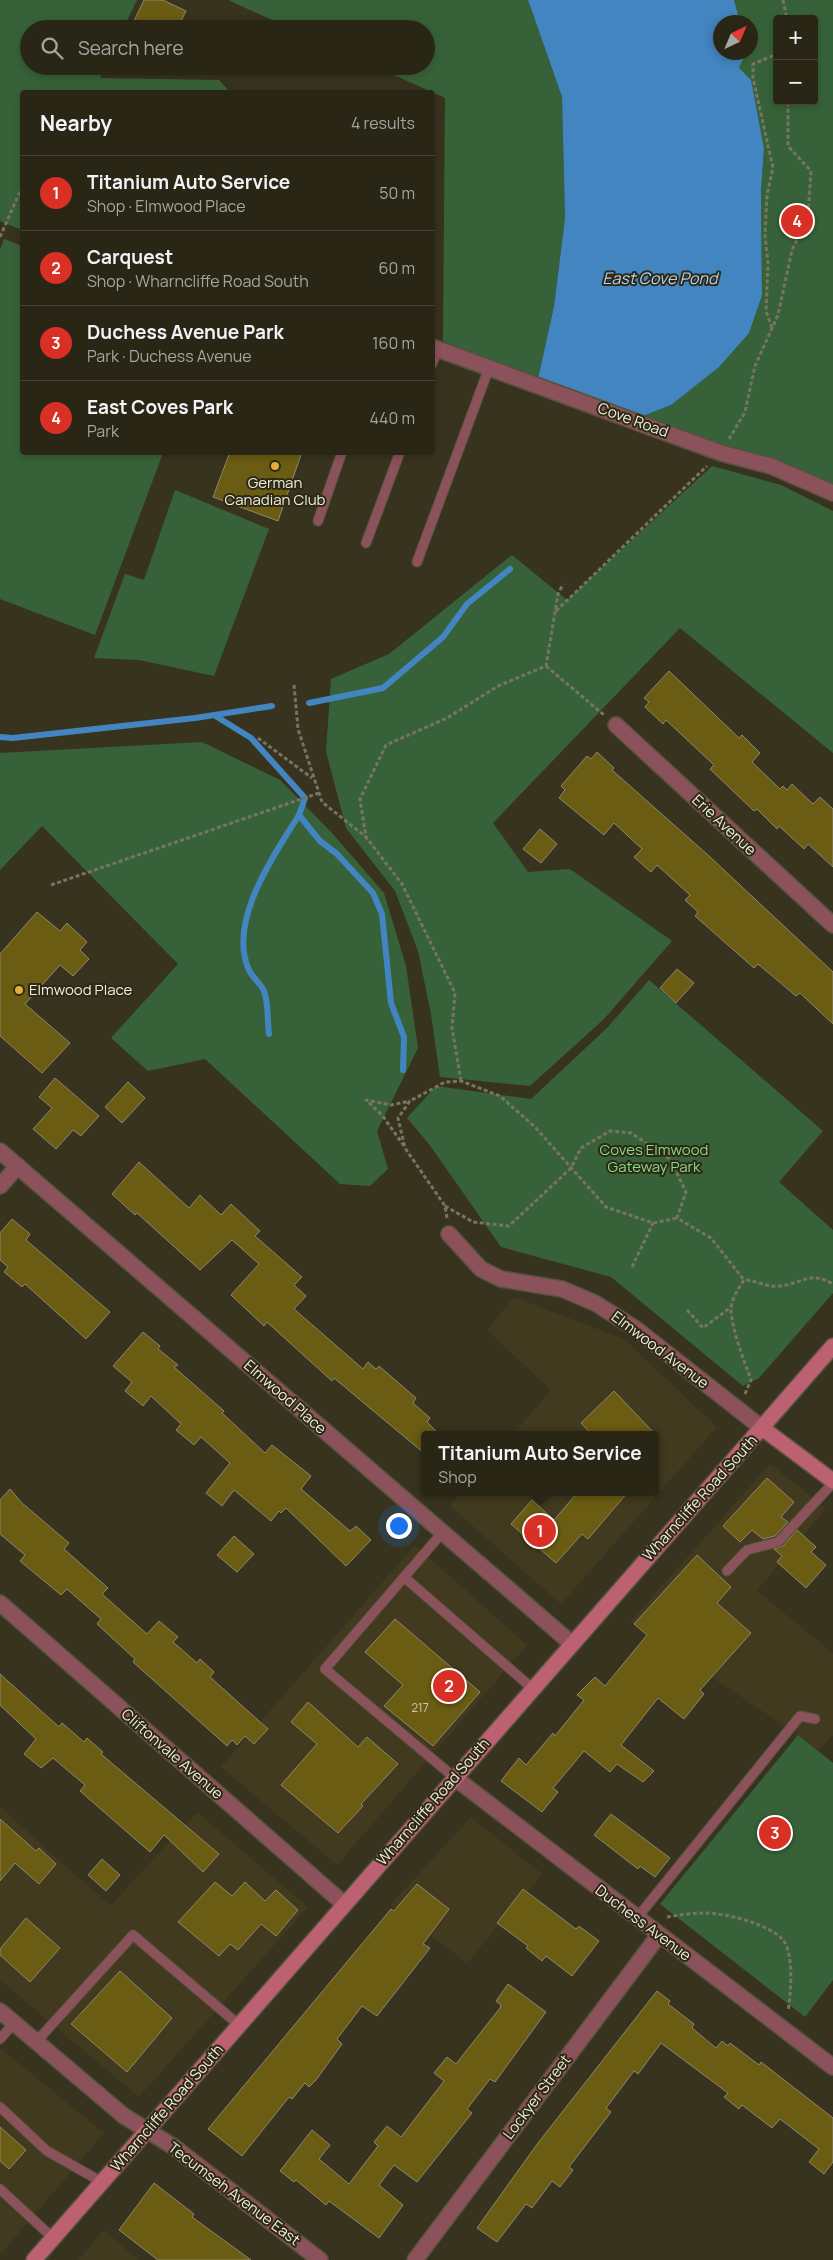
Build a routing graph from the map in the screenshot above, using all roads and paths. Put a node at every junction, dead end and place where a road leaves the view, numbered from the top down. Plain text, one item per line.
1 (783, 0) edge
2 (786, 15) edge
3 (773, 56) edge
4 (788, 105) edge
5 (20, 192) edge
6 (0, 237) edge
7 (772, 328) junction
8 (435, 348) edge
9 (489, 368) junction
10 (721, 452) junction
11 (341, 455) edge
12 (399, 455) edge
13 (833, 493) edge
14 (318, 521) dead end
15 (366, 543) dead end
16 (417, 562) dead end
17 (563, 584) dead end
18 (555, 612) junction
19 (546, 666) junction
20 (294, 685) dead end
21 (616, 725) joint
22 (258, 738) dead end
23 (313, 778) junction
24 (319, 793) junction
25 (366, 837) junction
26 (51, 885) dead end
27 (833, 925) edge
28 (461, 1081) junction
29 (410, 1101) junction
30 (405, 1148) junction
31 (0, 1151) edge
32 (18, 1166) junction
33 (571, 1168) junction
34 (0, 1186) edge
35 (445, 1206) junction
36 (677, 1218) junction
37 (653, 1223) junction
38 (449, 1234) joint
39 (632, 1267) dead end
40 (744, 1280) junction
41 (833, 1284) edge
42 (731, 1307) junction
43 (687, 1310) dead end
44 (833, 1346) edge
45 (738, 1410) junction
46 (762, 1428) junction
47 (833, 1482) edge
48 (442, 1533) junction
49 (727, 1571) dead end
50 (404, 1577) junction
51 (0, 1603) edge
52 (571, 1643) junction
53 (532, 1688) junction
54 (815, 1719) dead end
55 (454, 1778) junction
56 (344, 1904) junction
57 (638, 1919) junction
58 (659, 1935) junction
59 (0, 2011) edge
60 (14, 2023) junction
61 (239, 2025) junction
62 (784, 2030) junction
63 (0, 2039) edge
64 (36, 2042) junction
65 (833, 2067) edge
66 (0, 2107) edge
67 (147, 2130) junction
68 (102, 2182) junction
69 (0, 2189) edge
70 (53, 2238) junction
71 (34, 2260) edge
72 (320, 2260) edge
73 (415, 2260) edge

1 - 2 path
3 - 7 path
4 - 7 path
5 - 6 path
7 - 10 path
8 - 9 street, Cove Road
9 - 10 street, Cove Road
9 - 16 lane
10 - 13 street, Cove Road
10 - 18 path
11 - 14 lane
12 - 15 lane
17 - 18 path
18 - 19 path
19 - 21 path
19 - 25 path
20 - 23 path
21 - 27 street, Erie Avenue
22 - 23 path
23 - 24 path
24 - 25 path
24 - 26 path
25 - 28 path
28 - 29 path
28 - 33 path
29 - 30 path
29 - 30 path
30 - 35 path
31 - 32 street, Elmwood Place
32 - 34 street
32 - 48 street, Elmwood Place
33 - 35 path
33 - 36 path
33 - 37 path
35 - 38 path
36 - 37 path
36 - 40 path
37 - 39 path
38 - 45 street, Elmwood Avenue
40 - 41 path
40 - 42 path
42 - 43 path
42 - 45 path
44 - 46 main road, Wharncliffe Road South
45 - 46 street, Elmwood Avenue
46 - 47 main road, Elmwood Avenue
46 - 52 main road, Wharncliffe Road South
47 - 49 lane
48 - 50 lane
48 - 52 street, Elmwood Place
50 - 53 lane
50 - 55 lane
51 - 56 street, Cliftonvale Avenue
52 - 53 main road, Wharncliffe Road South
53 - 55 main road, Wharncliffe Road South
54 - 57 lane
55 - 56 main road, Wharncliffe Road South
55 - 57 street, Duchess Avenue
56 - 61 main road, Wharncliffe Road South
57 - 58 street, Duchess Avenue
57 - 62 path
58 - 62 street, Duchess Avenue
58 - 73 street, Lockyer Street
59 - 60 street, Tecumseh Avenue East
60 - 63 lane
60 - 64 street, Tecumseh Avenue East
61 - 64 lane
61 - 67 main road, Wharncliffe Road South
62 - 65 street, Duchess Avenue
64 - 67 street, Tecumseh Avenue East
66 - 68 lane
67 - 68 main road, Wharncliffe Road South
67 - 72 street, Tecumseh Avenue East
68 - 70 main road, Wharncliffe Road South
69 - 70 lane
70 - 71 main road, Wharncliffe Road South

